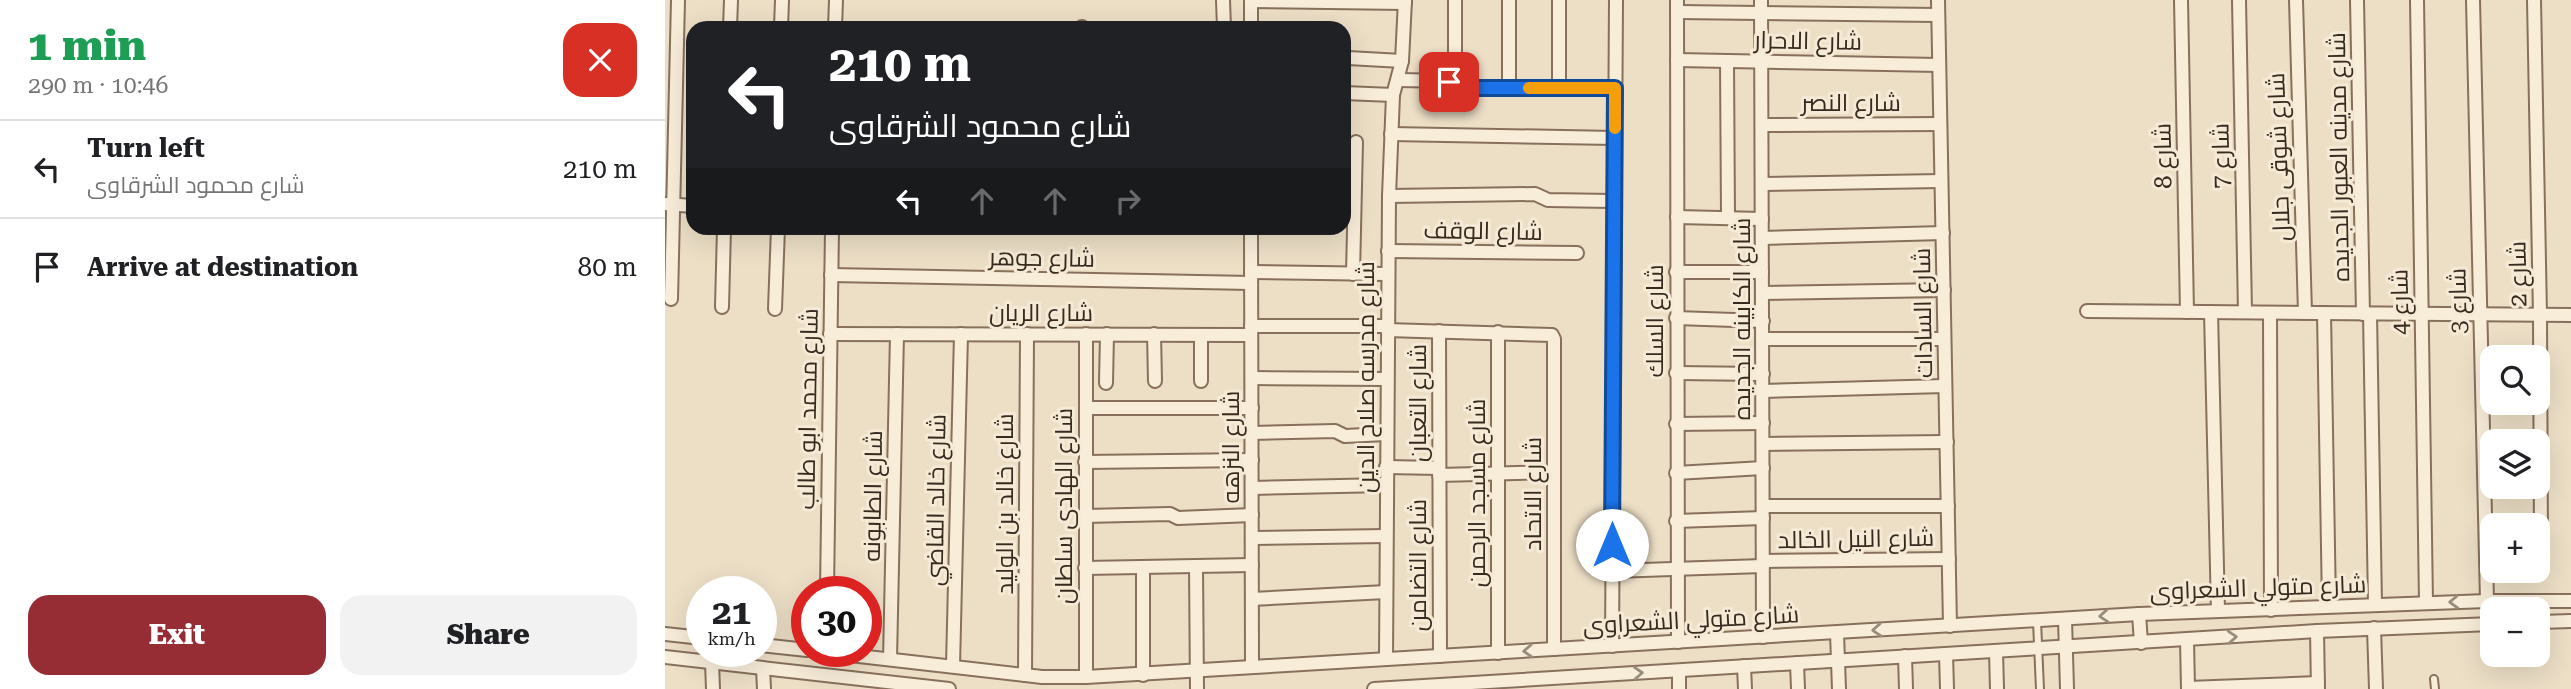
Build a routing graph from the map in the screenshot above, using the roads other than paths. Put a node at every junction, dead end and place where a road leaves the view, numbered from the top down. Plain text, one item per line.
1 (678, 0) edge
2 (731, 0) edge
3 (782, 0) edge
4 (836, 0) edge
5 (1223, 0) edge
6 (1251, 0) edge
7 (1455, 0) edge
8 (1509, 0) edge
9 (1559, 0) edge
10 (1616, 0) edge
11 (1761, 0) edge
12 (1938, 0) edge
13 (2181, 0) edge
14 (2239, 0) edge
15 (2296, 0) edge
16 (2357, 0) edge
17 (2417, 0) edge
18 (2473, 0) edge
19 (2534, 0) edge
20 (1405, 1) edge
21 (1677, 6) edge
22 (1761, 15) junction
23 (1938, 15) junction
24 (730, 21) edge
25 (781, 21) edge
26 (835, 21) edge
27 (1224, 21) edge
28 (1251, 21) edge
29 (1351, 58) edge
30 (1677, 60) junction
31 (1402, 61) junction
32 (1727, 61) junction
33 (1762, 61) junction
34 (1939, 65) junction
35 (1399, 80) junction
36 (1455, 85) junction
37 (1509, 88) junction
38 (1559, 88) junction
39 (1615, 88) junction
40 (1351, 93) edge
41 (1393, 95) junction
42 (1940, 124) junction
43 (1762, 125) junction
44 (1391, 134) junction
45 (1615, 138) junction
46 (1356, 142) dead end
47 (1351, 161) edge
48 (1941, 181) junction
49 (1762, 184) junction
50 (1389, 196) junction
51 (1613, 201) junction
52 (669, 204) edge
53 (1677, 217) junction
54 (1728, 218) junction
55 (1762, 219) junction
56 (1943, 233) junction
57 (724, 235) edge
58 (778, 235) edge
59 (832, 235) edge
60 (1251, 235) edge
61 (1350, 235) edge
62 (1762, 238) junction
63 (1388, 251) junction
64 (1577, 253) dead end
65 (1677, 272) junction
66 (1762, 272) junction
67 (1353, 274) junction
68 (1387, 274) junction
69 (831, 275) junction
70 (1251, 277) junction
71 (1944, 290) junction
72 (1762, 293) junction
73 (671, 299) dead end
74 (722, 307) dead end
75 (775, 309) dead end
76 (2087, 311) dead end
77 (2187, 312) junction
78 (2211, 312) junction
79 (2245, 312) junction
80 (2270, 313) junction
81 (2305, 313) junction
82 (2324, 313) junction
83 (2366, 314) junction
84 (2421, 314) junction
85 (2479, 314) junction
86 (2540, 315) junction
87 (2571, 315) edge
88 (1676, 318) junction
89 (1763, 321) junction
90 (1387, 328) junction
91 (1251, 330) junction
92 (1439, 331) junction
93 (1498, 332) junction
94 (831, 334) junction
95 (897, 334) junction
96 (961, 334) junction
97 (1027, 334) junction
98 (1086, 334) junction
99 (1107, 334) junction
100 (1154, 334) junction
101 (1201, 335) junction
102 (1554, 339) joint
103 (1763, 339) junction
104 (1944, 339) junction
105 (1676, 373) junction
106 (1763, 373) junction
107 (1252, 378) junction
108 (1387, 379) junction
109 (1155, 382) dead end
110 (1201, 382) dead end
111 (1106, 383) dead end
112 (1945, 386) junction
113 (1763, 390) junction
114 (1086, 408) junction
115 (1252, 408) junction
116 (1763, 423) junction
117 (1676, 424) junction
118 (1252, 433) junction
119 (1387, 434) junction
120 (1947, 442) junction
121 (1763, 444) junction
122 (1252, 460) junction
123 (1086, 462) junction
124 (1387, 467) junction
125 (1763, 468) junction
126 (1439, 471) junction
127 (1553, 472) junction
128 (1676, 473) junction
129 (1498, 474) junction
130 (1387, 485) junction
131 (1252, 488) junction
132 (1948, 506) junction
133 (1763, 512) junction
134 (2541, 513) edge
135 (1252, 515) junction
136 (1085, 516) junction
137 (1676, 521) junction
138 (1386, 536) junction
139 (1252, 538) junction
140 (1949, 559) junction
141 (1763, 564) junction
142 (1252, 565) junction
143 (1196, 566) junction
144 (1143, 567) junction
145 (1085, 568) junction
146 (1676, 569) junction
147 (1612, 571) junction
148 (827, 576) edge
149 (1386, 592) junction
150 (2487, 597) edge
151 (1252, 599) junction
152 (2480, 601) edge
153 (2550, 601) edge
154 (2571, 601) edge
155 (2426, 603) junction
156 (2375, 604) junction
157 (2352, 605) junction
158 (2329, 606) junction
159 (2271, 610) junction
160 (2218, 611) junction
161 (2139, 614) junction
162 (2065, 619) junction
163 (2037, 620) junction
164 (2571, 621) edge
165 (2550, 622) edge
166 (2480, 624) edge
167 (1950, 626) junction
168 (2374, 628) junction
169 (2353, 629) junction
170 (2317, 631) junction
171 (1837, 633) junction
172 (665, 634) edge
173 (686, 636) edge
174 (1763, 637) junction
175 (2187, 640) junction
176 (1678, 642) junction
177 (2141, 643) junction
178 (1612, 646) junction
179 (2065, 647) junction
180 (1554, 649) junction
181 (2038, 649) junction
182 (1996, 651) junction
183 (1498, 653) junction
184 (1946, 654) junction
185 (1440, 656) junction
186 (1905, 656) junction
187 (665, 657) edge
188 (882, 658) edge
189 (890, 659) junction
190 (1386, 659) junction
191 (686, 660) edge
192 (1838, 660) junction
193 (1797, 663) junction
194 (953, 666) junction
195 (1744, 666) junction
196 (712, 667) edge
197 (753, 667) edge
198 (1252, 667) junction
199 (763, 668) junction
200 (1197, 670) junction
201 (1679, 670) junction
202 (1025, 674) junction
203 (1612, 674) junction
204 (1143, 675) junction
205 (1086, 677) junction
206 (2434, 678) dead end
207 (828, 680) edge
208 (1559, 683) edge
209 (878, 685) edge
210 (1508, 685) edge
211 (2318, 686) edge
212 (1412, 688) edge
213 (2188, 688) edge
214 (713, 689) edge
215 (764, 689) edge
216 (941, 689) edge
217 (949, 689) edge
218 (1197, 689) edge
219 (1374, 689) edge
220 (1613, 689) edge
221 (1679, 689) edge
222 (1745, 689) edge
223 (1798, 689) edge
224 (1839, 689) edge
225 (1906, 689) edge
226 (1947, 689) edge
227 (1997, 689) edge
228 (2040, 689) edge
229 (2067, 689) edge
230 (2377, 689) edge
231 (2435, 689) edge

1 - 52 street
2 - 24 street
3 - 25 street
4 - 26 street
5 - 27 street
6 - 20 street
6 - 28 street
7 - 36 street
8 - 37 street
9 - 38 street
10 - 39 street
11 - 22 street, شارع الكابينه الجديده
12 - 23 street, شارع السادات
13 - 77 street, شارع 8
14 - 79 street, شارع 7
15 - 81 street, شارع شوقى جلال
16 - 83 street, شارع مدينه العبور الجديده
17 - 84 street, شارع 4
18 - 85 street, شارع 3
19 - 86 street, شارع 2
20 - 31 street, شارع مدرسه صلاح الدين
21 - 22 street
21 - 30 street, شارع السلك
22 - 23 street
22 - 33 street, شارع الكابينه الجديده
23 - 34 street, شارع السادات
29 - 31 street
30 - 32 street, شارع الاحرار
30 - 53 street, شارع السلك
31 - 35 street, شارع مدرسه صلاح الدين
32 - 33 street, شارع الاحرار
32 - 54 street
33 - 34 street, شارع الاحرار
33 - 43 street, شارع الكابينه الجديده
34 - 42 street, شارع السادات
35 - 36 street
35 - 41 street, شارع مدرسه صلاح الدين
36 - 37 street
37 - 38 street
38 - 39 street
39 - 45 street
40 - 41 street
41 - 44 street, شارع مدرسه صلاح الدين
42 - 43 street, شارع النصر
42 - 48 street, شارع السادات
43 - 49 street, شارع الكابينه الجديده
44 - 45 street
44 - 50 street, شارع مدرسه صلاح الدين
45 - 51 street
46 - 47 street
48 - 49 street
48 - 56 street, شارع السادات
49 - 55 street, شارع الكابينه الجديده
50 - 51 street
50 - 63 street, شارع مدرسه صلاح الدين
51 - 147 street
52 - 73 street
53 - 54 street
53 - 65 street, شارع السلك
54 - 55 street
55 - 62 street, شارع الكابينه الجديده
56 - 62 street
56 - 71 street, شارع السادات
57 - 74 street
58 - 75 street
59 - 69 street, شارع محمد ابو طالب
60 - 70 street, شارع النزهه
61 - 67 street
62 - 66 street, شارع الكابينه الجديده
63 - 64 street, شارع الوقف
63 - 68 street, شارع مدرسه صلاح الدين
65 - 66 street
65 - 88 street, شارع السلك
66 - 72 street, شارع الكابينه الجديده
67 - 68 street, شارع جوهر
67 - 70 street, شارع جوهر
68 - 90 street, شارع مدرسه صلاح الدين
69 - 70 street, شارع جوهر
69 - 94 street, شارع محمد ابو طالب
70 - 91 street, شارع النزهه
71 - 72 street
71 - 104 street, شارع السادات
72 - 89 street, شارع الكابينه الجديده
76 - 77 street
77 - 78 street
78 - 79 street
78 - 160 street
79 - 80 street
80 - 81 street
80 - 159 street
81 - 82 street
82 - 83 street
82 - 158 street
83 - 84 street
83 - 156 street, شارع مدينه العبور الجديده
84 - 85 street
84 - 155 street, شارع 4
85 - 86 street
85 - 150 street, شارع 3
86 - 87 street
86 - 134 street, شارع 2
88 - 89 street
88 - 105 street, شارع السلك
89 - 103 street, شارع الكابينه الجديده
90 - 91 street, شارع الريان
90 - 92 street, شارع الريان
90 - 108 street, شارع مدرسه صلاح الدين
91 - 101 street, شارع الريان
91 - 107 street, شارع النزهه
92 - 93 street, شارع الريان
92 - 126 street, شارع التعبان
93 - 102 street, شارع الريان
93 - 129 street, شارع مسجد الرحمن
94 - 95 street, شارع الريان
94 - 148 street, شارع محمد ابو طالب
95 - 96 street, شارع الريان
95 - 189 street, شارع الطابونه
96 - 97 street, شارع الريان
96 - 194 street, شارع خالد القاضي
97 - 98 street, شارع الريان
97 - 202 street, شارع خالد بن الوليد
98 - 99 street, شارع الريان
98 - 114 street, شارع الهادى سلطان
99 - 100 street, شارع الريان
99 - 111 street
100 - 101 street, شارع الريان
100 - 109 street
101 - 110 street
102 - 127 street, شارع الاتحاد
103 - 104 street
103 - 106 street, شارع الكابينه الجديده
104 - 112 street, شارع السادات
105 - 106 street
105 - 117 street, شارع السلك
106 - 113 street, شارع الكابينه الجديده
107 - 108 street
107 - 115 street, شارع النزهه
108 - 119 street, شارع مدرسه صلاح الدين
112 - 113 street
112 - 120 street, شارع السادات
113 - 116 street, شارع الكابينه الجديده
114 - 115 street
114 - 123 street, شارع الهادى سلطان
115 - 118 street, شارع النزهه
116 - 117 street
116 - 121 street, شارع الكابينه الجديده
117 - 128 street, شارع السلك
118 - 119 street
118 - 122 street, شارع النزهه
119 - 124 street, شارع مدرسه صلاح الدين
120 - 121 street
120 - 132 street, شارع السادات
121 - 125 street, شارع الكابينه الجديده
122 - 123 street
122 - 131 street, شارع النزهه
123 - 136 street, شارع الهادى سلطان
124 - 126 street
124 - 130 street, شارع مدرسه صلاح الدين
125 - 128 street
125 - 133 street, شارع الكابينه الجديده
126 - 129 street
126 - 185 street, شارع التضامن
127 - 129 street
127 - 180 street, شارع الاتحاد
128 - 137 street, شارع السلك
129 - 183 street, شارع مسجد الرحمن
130 - 131 street
130 - 138 street, شارع مدرسه صلاح الدين
131 - 135 street, شارع النزهه
132 - 133 street
132 - 140 street, شارع السادات
133 - 137 street
133 - 141 street, شارع الكابينه الجديده
135 - 136 street
135 - 139 street, شارع النزهه
136 - 145 street, شارع الهادى سلطان
137 - 146 street, شارع السلك
138 - 139 street
138 - 149 street, شارع مدرسه صلاح الدين
139 - 142 street, شارع النزهه
140 - 141 street, شارع النيل الخالد
140 - 167 street, شارع السادات
141 - 146 street, شارع النيل الخالد
141 - 174 street, شارع الكابينه الجديده
142 - 143 street
142 - 151 street, شارع النزهه
143 - 144 street
143 - 200 street
144 - 145 street
144 - 204 street
145 - 205 street, شارع الهادى سلطان
146 - 147 street, شارع النيل الخالد
146 - 176 street, شارع السلك
147 - 178 street
149 - 151 street
149 - 190 street, شارع مدرسه صلاح الدين
151 - 198 street, شارع النزهه
152 -> 155 street, شارع متولي الشعراوى
153 - 154 street, شارع متولي الشعراوى
155 - 156 street, شارع متولي الشعراوى
156 - 157 street, شارع متولي الشعراوى
157 - 158 street, شارع متولي الشعراوى
157 - 169 street
158 - 159 street, شارع متولي الشعراوى
159 - 160 street, شارع متولي الشعراوى
160 - 161 street, شارع متولي الشعراوى
161 -> 162 street, شارع متولي الشعراوى
161 - 177 street
162 - 163 street, شارع متولي الشعراوى
162 - 179 street
163 - 167 street, شارع متولي الشعراوى
163 - 181 lane
164 - 165 street
166 - 168 street, شارع متولي الشعراوى
167 -> 171 street, شارع متولي الشعراوى
168 - 169 street, شارع متولي الشعراوى
168 - 230 street
169 - 170 street, شارع متولي الشعراوى
175 -> 170 street, شارع متولي الشعراوى
170 - 211 street
171 - 174 street, شارع متولي الشعراوى
171 - 192 street
172 - 173 street
174 - 176 street, شارع متولي الشعراوى
175 - 177 street, شارع متولي الشعراوى
175 - 213 street
176 - 178 street, شارع متولي الشعراوى
177 - 179 street, شارع متولي الشعراوى
178 - 180 street, شارع متولي الشعراوى
179 - 181 street, شارع متولي الشعراوى
179 - 229 street
180 -> 183 street, شارع متولي الشعراوى
181 - 182 street, شارع متولي الشعراوى
181 - 228 lane
182 - 184 street, شارع متولي الشعراوى
182 - 227 street
183 - 185 street, شارع متولي الشعراوى
184 - 186 street, شارع متولي الشعراوى
184 - 226 street
185 - 190 street, شارع متولي الشعراوى
186 - 192 street, شارع متولي الشعراوى
186 - 225 street
187 - 191 street
188 - 189 street, شارع متولي الشعراوى
189 - 194 street, شارع متولي الشعراوى
190 - 198 street, شارع متولي الشعراوى
192 - 193 street, شارع متولي الشعراوى
192 - 224 street
193 - 195 street, شارع متولي الشعراوى
193 - 223 street
194 - 202 street, شارع متولي الشعراوى
195 - 201 street, شارع متولي الشعراوى
195 - 222 street
196 - 214 street
197 - 199 street
198 - 200 street, شارع متولي الشعراوى
199 - 207 street
199 - 215 street
200 - 204 street, شارع متولي الشعراوى
200 - 218 street
203 -> 201 street, شارع متولي الشعراوى
201 - 221 street
202 - 205 street, شارع متولي الشعراوى
203 - 208 street, شارع متولي الشعراوى
203 - 220 street
204 - 205 street, شارع متولي الشعراوى
206 - 231 lane
207 - 209 street
208 - 210 street, شارع متولي الشعراوى
209 - 216 street
210 - 212 street, شارع متولي الشعراوى
211 - 213 street
212 - 219 street, شارع متولي الشعراوى
216 - 217 street

